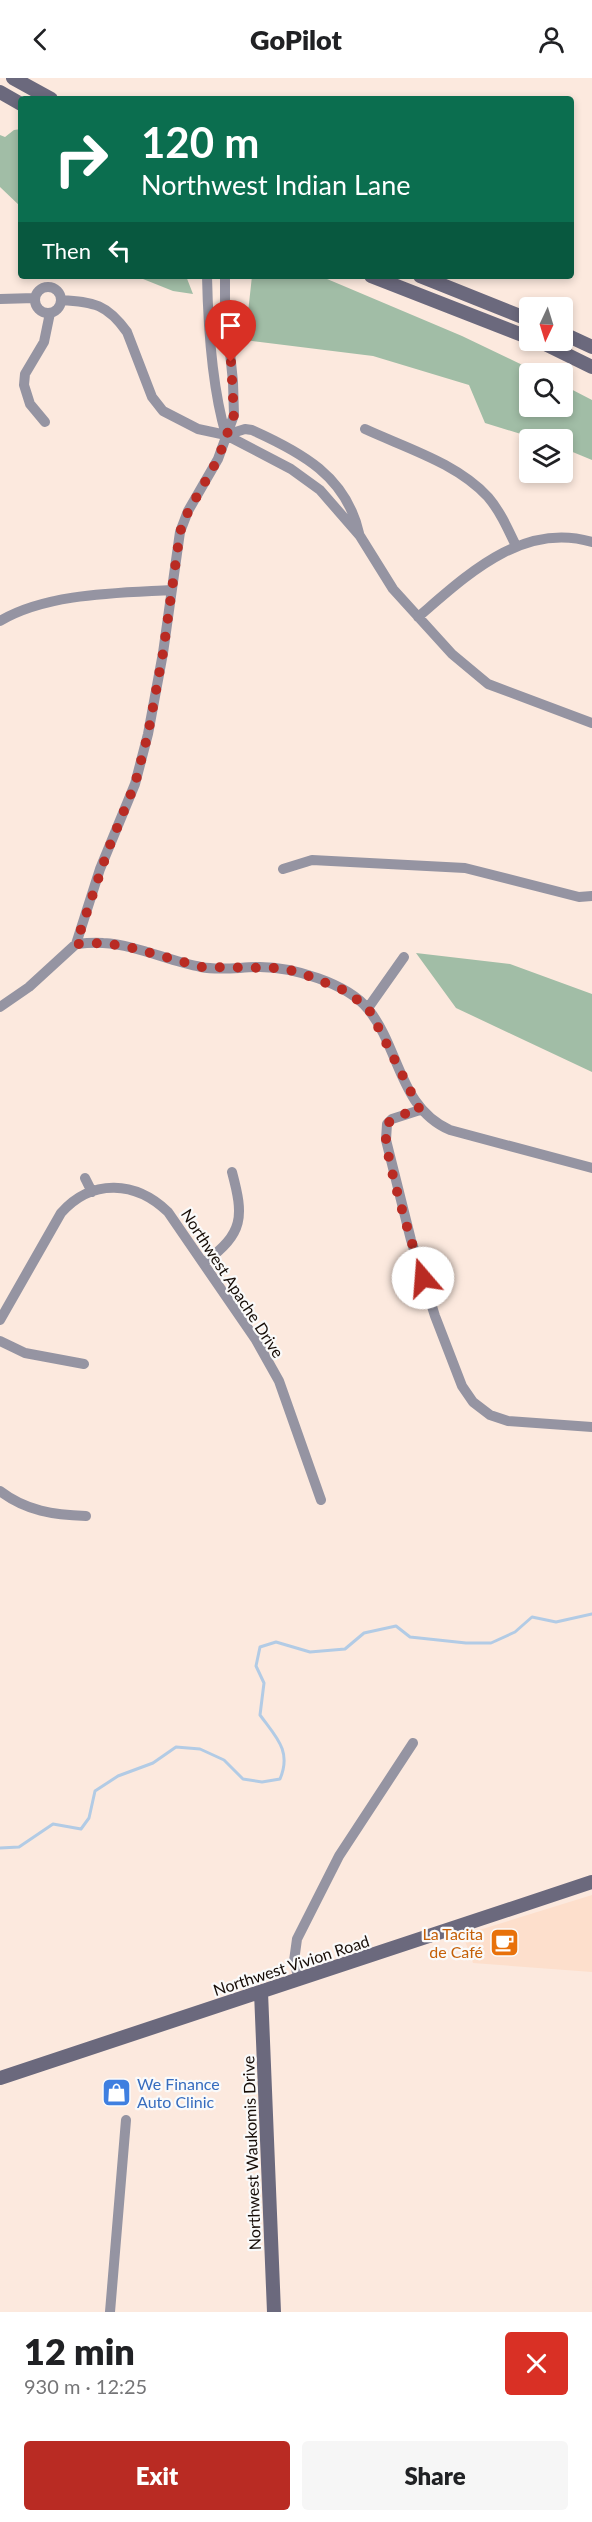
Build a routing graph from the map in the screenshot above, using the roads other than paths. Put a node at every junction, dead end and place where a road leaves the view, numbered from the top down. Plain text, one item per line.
1 (13, 78) edge
2 (0, 92) edge
3 (46, 96) edge
4 (18, 102) edge
5 (207, 279) edge
6 (225, 279) edge
7 (379, 279) edge
8 (428, 279) edge
9 (35, 298) junction
10 (0, 299) edge
11 (61, 300) junction
12 (50, 313) junction
13 (519, 316) edge
14 (519, 334) edge
15 (573, 338) edge
16 (592, 347) edge
17 (559, 351) edge
18 (592, 367) edge
19 (45, 422) dead end
20 (365, 429) dead end
21 (226, 435) junction
22 (360, 536) junction
23 (592, 542) edge
24 (516, 546) junction
25 (171, 590) junction
26 (418, 617) junction
27 (0, 621) edge
28 (592, 723) edge
29 (283, 869) dead end
30 (592, 896) edge
31 (76, 944) junction
32 (404, 957) dead end
33 (0, 1007) edge
34 (368, 1008) junction
35 (420, 1110) junction
36 (592, 1168) edge
37 (231, 1172) dead end
38 (85, 1178) dead end
39 (92, 1192) junction
40 (205, 1262) junction
41 (0, 1320) edge
42 (0, 1341) edge
43 (84, 1364) dead end
44 (592, 1427) edge
45 (0, 1491) edge
46 (321, 1500) dead end
47 (86, 1516) dead end
48 (413, 1743) dead end
49 (592, 1882) edge
50 (299, 1980) junction
51 (261, 1992) junction
52 (0, 2078) edge
53 (126, 2120) dead end
54 (110, 2312) edge
55 (274, 2312) edge

1 - 3 main road
2 - 4 main road
5 - 21 street
6 - 21 street
7 - 14 main road
8 - 13 main road
9 - 10 street
9 - 11 street
9 - 12 street
11 - 12 street
11 - 21 street
12 - 19 street
15 - 16 main road
17 - 18 main road
20 - 24 street
21 - 22 street
21 - 22 street
21 - 25 street
22 - 26 street
23 - 24 street
24 - 26 street
25 - 27 street
25 - 31 street
26 - 28 street
29 - 30 street
31 - 33 street
31 - 34 street
32 - 34 street
34 - 35 street
35 - 36 street
35 - 44 street
37 - 40 street
38 - 39 street
39 - 40 street, Northwest Apache Drive
39 - 41 street, Northwest Apache Drive
40 - 46 street, Northwest Apache Drive
42 - 43 street
45 - 47 street
48 - 50 street
49 - 50 main road, Northwest Vivion Road
50 - 51 main road, Northwest Vivion Road
51 - 52 main road, Northwest Vivion Road
51 - 55 main road, Northwest Waukomis Drive
53 - 54 street

